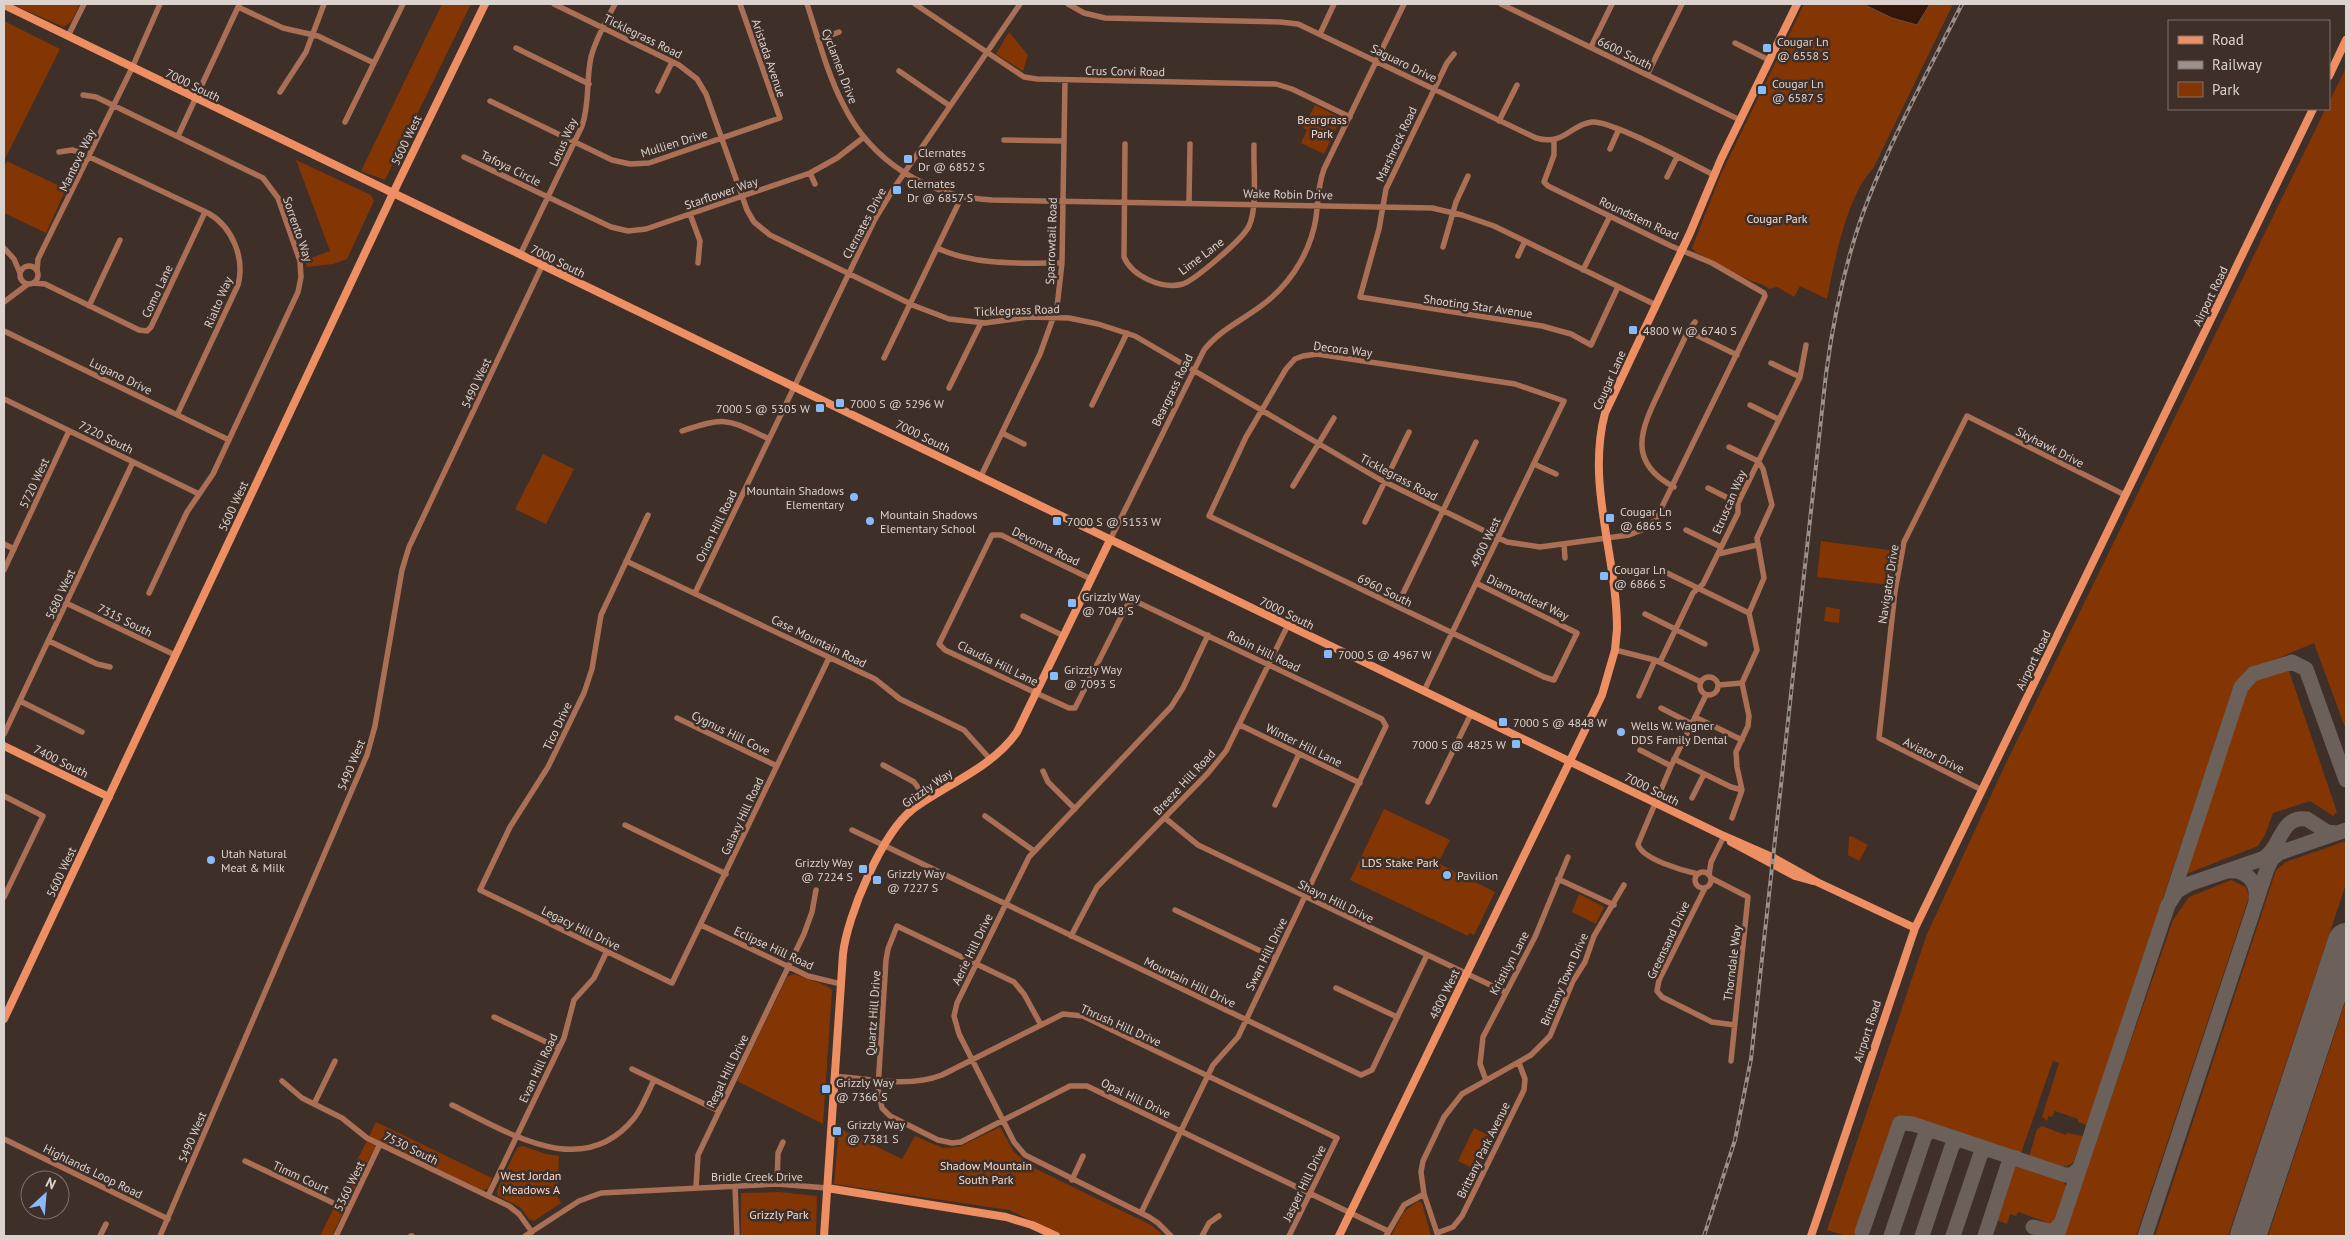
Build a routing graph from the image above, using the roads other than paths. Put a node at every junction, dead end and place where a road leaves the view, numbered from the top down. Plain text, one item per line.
1 (84, 4) edge
2 (160, 4) edge
3 (324, 4) edge
4 (403, 4) edge
5 (485, 4) edge
6 (554, 4) edge
7 (615, 4) edge
8 (740, 4) edge
9 (807, 4) edge
10 (915, 4) edge
11 (1020, 4) edge
12 (1068, 4) edge
13 (1334, 4) edge
14 (1404, 4) edge
15 (1501, 4) edge
16 (1612, 4) edge
17 (1682, 4) edge
18 (1797, 4) edge
19 (4, 5) edge
20 (239, 5) edge
21 (603, 28) junction
22 (839, 32) dead end
23 (313, 34) junction
24 (1320, 34) junction
25 (68, 36) junction
26 (819, 40) junction
27 (2346, 40) edge
28 (1735, 43) dead end
29 (1591, 47) junction
30 (516, 48) dead end
31 (986, 53) junction
32 (1454, 54) dead end
33 (1769, 60) junction
34 (1377, 61) junction
35 (672, 62) junction
36 (374, 63) junction
37 (132, 68) junction
38 (899, 70) dead end
39 (2330, 74) edge
40 (1647, 75) junction
41 (1066, 80) junction
42 (589, 84) junction
43 (1516, 85) dead end
44 (1434, 89) junction
45 (658, 91) dead end
46 (280, 92) dead end
47 (83, 95) dead end
48 (196, 99) junction
49 (490, 101) dead end
50 (114, 106) junction
51 (950, 106) junction
52 (2313, 110) edge
53 (1350, 116) junction
54 (780, 118) joint
55 (1740, 120) junction
56 (1499, 121) junction
57 (345, 122) dead end
58 (1619, 129) junction
59 (178, 136) junction
60 (864, 137) junction
61 (722, 138) junction
62 (1004, 140) dead end
63 (1554, 140) junction
64 (1064, 141) junction
65 (575, 142) junction
66 (1125, 144) dead end
67 (1190, 144) dead end
68 (1254, 146) dead end
69 (1610, 149) dead end
70 (59, 152) dead end
71 (89, 156) junction
72 (464, 157) dead end
73 (1677, 157) junction
74 (904, 172) junction
75 (810, 173) junction
76 (1714, 175) junction
77 (1468, 176) dead end
78 (1667, 177) dead end
79 (815, 184) dead end
80 (392, 194) junction
81 (741, 196) junction
82 (962, 196) junction
83 (548, 197) junction
84 (1063, 201) junction
85 (1125, 202) junction
86 (1189, 203) junction
87 (1252, 204) junction
88 (1317, 205) junction
89 (1383, 206) junction
90 (205, 212) junction
91 (1452, 213) junction
92 (690, 214) junction
93 (1610, 216) junction
94 (120, 240) dead end
95 (1525, 242) junction
96 (1444, 246) dead end
97 (4, 248) edge
98 (937, 248) junction
99 (1682, 250) junction
100 (520, 255) junction
101 (1518, 256) dead end
102 (14, 259) junction
103 (38, 259) junction
104 (1062, 263) junction
105 (698, 264) dead end
106 (29, 266) junction
107 (542, 266) junction
108 (1584, 270) junction
109 (37, 273) junction
110 (848, 273) junction
111 (21, 276) junction
112 (30, 284) junction
113 (45, 284) junction
114 (1618, 287) junction
115 (19, 291) junction
116 (1764, 293) joint
117 (1360, 297) joint
118 (4, 302) edge
119 (911, 303) junction
120 (1656, 305) junction
121 (89, 306) junction
122 (1054, 317) junction
123 (1695, 322) dead end
124 (981, 323) junction
125 (4, 331) edge
126 (1688, 331) junction
127 (1127, 333) junction
128 (1806, 345) dead end
129 (1737, 355) junction
130 (884, 358) dead end
131 (1772, 363) dead end
132 (1193, 368) junction
133 (1800, 377) junction
134 (794, 387) junction
135 (949, 388) dead end
136 (4, 401) edge
137 (1564, 401) joint
138 (1092, 405) dead end
139 (1750, 405) dead end
140 (1262, 410) junction
141 (177, 415) junction
142 (1967, 416) joint
143 (1334, 418) dead end
144 (1778, 419) junction
145 (69, 431) junction
146 (682, 431) dead end
147 (1408, 432) dead end
148 (1002, 433) junction
149 (769, 439) junction
150 (229, 440) junction
151 (1476, 442) dead end
152 (1024, 444) dead end
153 (1319, 444) junction
154 (1729, 447) dead end
155 (1758, 461) junction
156 (133, 462) junction
157 (1534, 464) junction
158 (1647, 464) junction
159 (1640, 468) dead end
160 (1556, 474) dead end
161 (981, 476) junction
162 (1384, 482) junction
163 (1293, 486) dead end
164 (1674, 487) junction
165 (1708, 488) dead end
166 (199, 494) junction
167 (2125, 495) junction
168 (1738, 503) junction
169 (1443, 511) junction
170 (648, 515) dead end
171 (1209, 516) joint
172 (1365, 522) dead end
173 (1686, 530) dead end
174 (1498, 538) junction
175 (1607, 539) junction
176 (1110, 540) junction
177 (4, 544) edge
178 (1564, 544) junction
179 (1757, 545) junction
180 (1721, 547) junction
181 (14, 548) junction
182 (1718, 554) junction
183 (1565, 558) dead end
184 (626, 561) junction
185 (4, 570) edge
186 (1667, 573) dead end
187 (1091, 579) junction
188 (1476, 583) junction
189 (1698, 588) junction
190 (149, 593) dead end
191 (695, 593) junction
192 (1131, 601) joint
193 (66, 602) junction
194 (1397, 606) junction
195 (1749, 613) junction
196 (1645, 614) dead end
197 (1023, 616) dead end
198 (1288, 625) junction
199 (1675, 629) junction
200 (1452, 633) junction
201 (1208, 635) junction
202 (1064, 636) junction
203 (49, 641) junction
204 (939, 644) joint
205 (1705, 644) dead end
206 (1615, 650) junction
207 (175, 655) junction
208 (829, 658) junction
209 (1657, 661) junction
210 (1269, 665) junction
211 (110, 667) dead end
212 (1554, 680) joint
213 (1701, 682) junction
214 (1742, 683) junction
215 (1718, 685) junction
216 (1424, 691) junction
217 (1036, 693) junction
218 (1706, 695) junction
219 (1639, 696) dead end
220 (20, 702) junction
221 (1661, 708) dead end
222 (1471, 714) junction
223 (1695, 717) junction
224 (677, 718) dead end
225 (1386, 723) joint
226 (1692, 724) junction
227 (1240, 725) junction
228 (82, 732) dead end
229 (4, 734) edge
230 (1879, 738) joint
231 (1742, 740) junction
232 (4, 746) edge
233 (1640, 750) dead end
234 (1299, 754) junction
235 (990, 759) junction
236 (1674, 759) junction
237 (1570, 762) junction
238 (883, 765) dead end
239 (777, 766) junction
240 (1671, 766) junction
241 (1043, 771) dead end
242 (1704, 774) junction
243 (1360, 783) junction
244 (1742, 790) junction
245 (1982, 790) junction
246 (4, 796) edge
247 (109, 797) junction
248 (1692, 798) dead end
249 (927, 800) junction
250 (1428, 802) dead end
251 (1656, 803) junction
252 (1275, 805) dead end
253 (1075, 809) junction
254 (985, 816) dead end
255 (1164, 818) junction
256 (1732, 818) dead end
257 (625, 825) dead end
258 (852, 830) dead end
259 (1724, 836) junction
260 (884, 846) junction
261 (1034, 851) junction
262 (1568, 857) dead end
263 (1711, 862) junction
264 (1684, 871) junction
265 (1700, 872) junction
266 (726, 874) junction
267 (1558, 879) junction
268 (1709, 881) junction
269 (1696, 884) junction
270 (1624, 885) dead end
271 (480, 890) joint
272 (816, 890) dead end
273 (1305, 897) junction
274 (4, 898) edge
275 (1697, 900) junction
276 (1005, 904) junction
277 (1614, 905) junction
278 (1175, 910) dead end
279 (700, 925) junction
280 (1915, 928) junction
281 (1071, 936) junction
282 (607, 952) junction
283 (1427, 956) junction
284 (1275, 958) junction
285 (976, 964) junction
286 (788, 966) junction
287 (1466, 974) junction
288 (672, 984) joint
289 (840, 984) junction
290 (1336, 988) dead end
291 (1505, 992) junction
292 (494, 1017) dead end
293 (1397, 1017) junction
294 (4, 1018) edge
295 (1246, 1020) junction
296 (1040, 1025) junction
297 (1735, 1025) junction
298 (559, 1048) junction
299 (972, 1060) junction
300 (335, 1061) dead end
301 (1731, 1061) dead end
302 (1519, 1063) junction
303 (632, 1069) dead end
304 (834, 1076) junction
305 (1207, 1076) junction
306 (654, 1080) junction
307 (878, 1080) junction
308 (1486, 1080) junction
309 (282, 1081) dead end
310 (879, 1103) joint
311 (314, 1104) junction
312 (452, 1105) dead end
313 (719, 1111) junction
314 (1003, 1120) junction
315 (1181, 1131) junction
316 (516, 1136) junction
317 (1337, 1138) joint
318 (5, 1140) edge
319 (783, 1142) dead end
320 (380, 1144) junction
321 (1083, 1156) dead end
322 (245, 1161) dead end
323 (1072, 1180) junction
324 (777, 1184) junction
325 (735, 1186) junction
326 (696, 1188) junction
327 (827, 1188) junction
328 (1310, 1193) junction
329 (1424, 1194) junction
330 (488, 1196) junction
331 (348, 1210) junction
332 (1141, 1213) junction
333 (1351, 1213) junction
334 (1219, 1216) dead end
335 (168, 1219) junction
336 (106, 1224) dead end
337 (532, 1232) junction
338 (1387, 1234) edge
339 (1438, 1235) edge
340 (100, 1236) edge
341 (160, 1236) edge
342 (336, 1236) edge
343 (525, 1236) edge
344 (737, 1236) edge
345 (824, 1236) edge
346 (1056, 1236) edge
347 (1171, 1236) edge
348 (1202, 1236) edge
349 (1289, 1236) edge
350 (1340, 1236) edge
351 (1811, 1236) edge

1 - 25 street
2 - 37 street, Mantova Way
3 - 23 street
4 - 36 street
5 - 80 street, 5600 West
6 - 21 street, Ticklegrass Road
7 - 21 street, Lotus Way
8 - 54 street, Aristada Avenue
9 - 26 street, Cyclamen Drive
10 - 31 street, Crus Corvi Road
11 - 31 street, Clernates Drive
12 - 24 street, Saguaro Drive
13 - 24 street
14 - 34 street, Beargrass Road
15 - 29 street, 6600 South
16 - 29 street
17 - 40 street
18 - 33 street, Cougar Lane
19 - 25 street, 7000 South
20 - 23 street
20 - 48 street
21 - 35 street, Ticklegrass Road
21 - 42 street, Lotus Way
22 - 26 street
23 - 36 street
23 - 46 street
24 - 34 street, Saguaro Drive
25 - 37 street, 7000 South
26 - 60 street, Cyclamen Drive
27 - 39 street
28 - 33 street
29 - 40 street, 6600 South
30 - 42 street
31 - 41 street, Crus Corvi Road
31 - 51 street, Clernates Drive
32 - 44 street, Marshrock Road
33 - 55 street, Cougar Lane
34 - 44 street, Saguaro Drive
34 - 53 street, Beargrass Road
35 - 45 street
35 - 61 street, Ticklegrass Road
36 - 57 street
37 - 48 street, 7000 South
37 - 50 street, Mantova Way
38 - 51 street
40 - 55 street, 6600 South
41 - 53 street, Crus Corvi Road
41 - 64 street, Sparrowtail Road
42 - 65 street, Lotus Way
43 - 56 street
44 - 56 street, Saguaro Drive
44 - 89 street, Marshrock Road
47 - 50 street, Sorrento Way
48 - 59 street
48 - 80 street, 7000 South
49 - 65 street, Mullien Drive
50 - 59 street, Sorrento Way
50 - 71 street, Mantova Way
51 - 74 street, Clernates Drive
52 - 167 street, Airport Road
53 - 88 street, Beargrass Road
54 - 61 street, Mullien Drive
55 - 76 street, Cougar Lane
56 - 63 street, Saguaro Drive
58 - 63 street
58 - 69 street
58 - 73 street
59 - 150 street, Sorrento Way
60 - 74 street, Cyclamen Drive
60 - 75 street, Starflower Way
61 - 65 street, Mullien Drive
61 - 81 street, Ticklegrass Road
62 - 64 street
63 - 93 street, Roundstem Road
64 - 84 street, Sparrowtail Road
65 - 83 street, Lotus Way
66 - 85 street
67 - 86 street
68 - 87 street, Lime Lane
70 - 71 street, Rialto Way
71 - 90 street, Rialto Way
71 - 103 street, Mantova Way
72 - 83 street, Tafoya Circle
73 - 76 street
73 - 78 street
74 - 82 street, Wake Robin Drive
74 - 110 street, Clernates Drive
75 - 79 street
75 - 81 street, Starflower Way
76 - 99 street, Cougar Lane
77 - 91 street
80 - 100 street, 7000 South
80 - 207 street, 5600 West
81 - 92 street, Starflower Way
81 - 110 street, Ticklegrass Road
82 - 84 street, Wake Robin Drive
82 - 98 street
83 - 92 street, Starflower Way
83 - 100 street, Lotus Way
84 - 85 street, Wake Robin Drive
84 - 104 street, Sparrowtail Road
85 - 86 street, Wake Robin Drive
85 - 87 street, Lime Lane
86 - 87 street, Wake Robin Drive
87 - 88 street, Wake Robin Drive
88 - 89 street, Wake Robin Drive
88 - 132 street, Beargrass Road
89 - 91 street, Wake Robin Drive
89 - 117 street, Marshrock Road
90 - 121 street, Como Lane
90 - 141 street, Rialto Way
91 - 95 street, Wake Robin Drive
91 - 96 street
92 - 105 street
93 - 99 street, Roundstem Road
93 - 108 street
94 - 121 street
95 - 101 street
95 - 108 street, Wake Robin Drive
97 - 102 street
98 - 104 street
98 - 119 street
99 - 116 street, Roundstem Road
99 - 120 street, Cougar Lane
100 - 107 street, 7000 South
102 - 106 street, Como Lane
102 - 111 street
103 - 106 street, Mantova Way
103 - 109 street, Mantova Way
104 - 122 street, Sparrowtail Road
106 - 109 street, Como Lane
106 - 111 street, Mantova Way
107 - 134 street, 7000 South
107 - 335 street, 5490 West
108 - 114 street, Wake Robin Drive
109 - 112 street
109 - 113 street, Como Lane
110 - 119 street, Ticklegrass Road
110 - 134 street, Clernates Drive
111 - 112 street
111 - 115 street
112 - 113 street, Como Lane
112 - 115 street
113 - 121 street, Como Lane
114 - 117 street, Shooting Star Avenue
114 - 120 street, Wake Robin Drive
115 - 118 street
116 - 129 street, Ticklegrass Road
119 - 124 street, Ticklegrass Road
119 - 130 street
120 - 175 street, Cougar Lane
122 - 124 street, Ticklegrass Road
122 - 127 street, Ticklegrass Road
122 - 148 street, Sparrowtail Road
123 - 126 street
124 - 135 street
125 - 141 street, Lugano Drive
126 - 129 street
126 - 158 street
127 - 132 street, Ticklegrass Road
127 - 138 street
128 - 133 street, Etruscan Way
129 - 164 street, Ticklegrass Road
131 - 133 street
132 - 140 street, Ticklegrass Road
132 - 176 street, Beargrass Road
133 - 144 street, Etruscan Way
134 - 149 street, Orion Hill Road
134 - 161 street, 7000 South
136 - 145 street, 7220 South
137 - 140 street, Decora Way
137 - 157 street, 4900 West
139 - 144 street
140 - 153 street, Ticklegrass Road
140 - 171 street, Decora Way
141 - 150 street, Lugano Drive
142 - 167 street, Skyhawk Drive
142 - 230 street, Navigator Drive
143 - 153 street
144 - 155 street, Etruscan Way
145 - 156 street, 7220 South
145 - 181 street, 5720 West
146 - 149 street
147 - 162 street
148 - 152 street
148 - 161 street, Sparrowtail Road
149 - 191 street, Orion Hill Road
150 - 166 street, Sorrento Way
151 - 169 street
153 - 162 street, Ticklegrass Road
153 - 163 street
154 - 155 street
155 - 168 street, Etruscan Way
155 - 179 street
156 - 166 street, 7220 South
156 - 193 street, 5680 West
157 - 160 street
157 - 174 street, 4900 West
158 - 159 street
158 - 164 street
161 - 176 street, 7000 South
162 - 169 street, Ticklegrass Road
162 - 172 street
164 - 175 street, Ticklegrass Road
165 - 168 street
166 - 190 street, Sorrento Way
167 - 245 street, Airport Road
168 - 180 street, Etruscan Way
169 - 174 street, Ticklegrass Road
169 - 194 street
170 - 184 street, Tico Drive
171 - 194 street, 6960 South
173 - 180 street
174 - 178 street, Ticklegrass Road
174 - 188 street, 4900 West
175 - 178 street, Ticklegrass Road
175 - 206 street, Cougar Lane
176 - 187 street, Grizzly Way
176 - 198 street, 7000 South
177 - 181 street
178 - 183 street
179 - 182 street
179 - 195 street
180 - 182 street, Etruscan Way
181 - 185 street, 5720 West
182 - 189 street, Etruscan Way
184 - 191 street, Case Mountain Road
184 - 271 street, Tico Drive
186 - 189 street
187 - 202 street, Grizzly Way
187 - 204 street, Devonna Road
188 - 200 street, 4900 West
188 - 212 street, Diamondleaf Way
189 - 195 street
189 - 199 street, Etruscan Way
191 - 208 street, Case Mountain Road
192 - 201 street, Robin Hill Road
192 - 217 street, Claudia Hill Lane
193 - 203 street, 5680 West
193 - 207 street, 7315 South
194 - 200 street, 6960 South
195 - 214 street
196 - 199 street
197 - 202 street
198 - 210 street, Breeze Hill Road
198 - 216 street, 7000 South
199 - 205 street
199 - 209 street, Etruscan Way
200 - 212 street, 6960 South
200 - 216 street, 4900 West
201 - 210 street, Robin Hill Road
201 - 253 street, Aerie Hill Drive
202 - 217 street, Grizzly Way
203 - 211 street
203 - 220 street, 5680 West
204 - 217 street, Claudia Hill Lane
206 - 209 street
206 - 237 street, Cougar Lane
207 - 247 street, 5600 West
208 - 235 street, Case Mountain Road
208 - 239 street, Galaxy Hill Road
209 - 213 street
209 - 219 street, Etruscan Way
210 - 225 street, Robin Hill Road
210 - 227 street, Breeze Hill Road
213 - 215 street
213 - 218 street
214 - 215 street
214 - 231 street
215 - 218 street
216 - 222 street, 7000 South
217 - 235 street, Grizzly Way
218 - 223 street
220 - 228 street
220 - 229 street, 5680 West
221 - 226 street
222 - 237 street, 7000 South
222 - 250 street
223 - 226 street
223 - 231 street
224 - 239 street, Cygnus Hill Cove
225 - 243 street, Swan Hill Drive
226 - 236 street
227 - 234 street, Winter Hill Lane
227 - 255 street, Breeze Hill Road
230 - 245 street, Aviator Drive
231 - 244 street
232 - 247 street, 7400 South
233 - 240 street
234 - 243 street, Winter Hill Lane
234 - 252 street
235 - 249 street, Grizzly Way
236 - 240 street
236 - 242 street
237 - 251 street, 7000 South
237 - 287 street, 4800 West
238 - 249 street
239 - 266 street, Galaxy Hill Road
240 - 251 street
241 - 253 street
242 - 244 street
242 - 248 street
243 - 273 street, Swan Hill Drive
244 - 256 street
245 - 280 street, Airport Road
246 - 274 street
247 - 294 street, 5600 West
249 - 260 street, Grizzly Way
251 - 259 street, 7000 South
251 - 264 street
253 - 261 street, Aerie Hill Drive
254 - 261 street
255 - 273 street, Shayn Hill Drive
255 - 281 street, Breeze Hill Road
257 - 266 street
258 - 260 street, Mountain Hill Drive
259 - 263 street, Greensand Drive
259 - 280 street, 7000 South
260 - 276 street, Mountain Hill Drive
260 - 289 street, Grizzly Way
261 - 276 street, Aerie Hill Drive
262 - 267 street, Kristilyn Lane
263 - 265 street, Greensand Drive
263 - 268 street, Greensand Drive
264 - 265 street
264 - 269 street
265 - 268 street
265 - 269 street, Greensand Drive
266 - 279 street, Galaxy Hill Road
267 - 277 street
267 - 291 street, Kristilyn Lane
268 - 269 street
268 - 275 street, Greensand Drive
268 - 297 street, Thorndale Way
269 - 275 street, Greensand Drive
270 - 277 street, Brittany Town Drive
271 - 282 street, Legacy Hill Drive
272 - 286 street, Regal Hill Drive
273 - 283 street, Shayn Hill Drive
273 - 284 street, Swan Hill Drive
275 - 297 street, Greensand Drive
276 - 281 street, Mountain Hill Drive
276 - 285 street, Aerie Hill Drive
277 - 302 street, Brittany Town Drive
278 - 284 street
279 - 286 street, Eclipse Hill Road
279 - 288 street, Galaxy Hill Road
280 - 351 street, Airport Road
281 - 295 street, Mountain Hill Drive
282 - 288 street, Legacy Hill Drive
282 - 298 street, Evan Hill Road
283 - 287 street, Shayn Hill Drive
283 - 293 street, Mountain Hill Drive
284 - 295 street, Swan Hill Drive
285 - 296 street
285 - 299 street, Aerie Hill Drive
285 - 307 street, Quartz Hill Drive
286 - 289 street, Eclipse Hill Road
286 - 313 street, Regal Hill Drive
287 - 291 street, Shayn Hill Drive
287 - 333 street, 4800 West
289 - 304 street, Grizzly Way
290 - 293 street
291 - 308 street, Kristilyn Lane
292 - 298 street
293 - 295 street, Mountain Hill Drive
295 - 305 street, Swan Hill Drive
296 - 299 street, Thrush Hill Drive
296 - 305 street, Thrush Hill Drive
297 - 301 street, Thorndale Way
298 - 316 street, Evan Hill Road
299 - 307 street, Thrush Hill Drive
299 - 314 street, Aerie Hill Drive
300 - 311 street
302 - 308 street, Brittany Town Drive
302 - 339 street, Brittany Park Avenue
303 - 306 street
304 - 307 street, Thrush Hill Drive
304 - 327 street, Grizzly Way
305 - 315 street, Swan Hill Drive
305 - 317 street, Thrush Hill Drive
306 - 313 street
306 - 316 street
307 - 310 street, Quartz Hill Drive
308 - 329 street, Brittany Town Drive
309 - 311 street, 7530 South
310 - 314 street, Opal Hill Drive
311 - 320 street, 7530 South
312 - 316 street
313 - 326 street, Regal Hill Drive
314 - 315 street, Opal Hill Drive
314 - 323 street, Aerie Hill Drive
315 - 328 street, Opal Hill Drive
315 - 332 street, Swan Hill Drive
316 - 330 street, Evan Hill Road
317 - 328 street, Jasper Hill Drive
318 - 335 street, Highlands Loop Road
319 - 324 street
320 - 330 street, 7530 South
320 - 331 street, 5360 West
321 - 323 street
322 - 331 street, Timm Court
323 - 332 street, Aerie Hill Drive
324 - 325 street, Bridle Creek Drive
324 - 327 street, Bridle Creek Drive
325 - 326 street, Bridle Creek Drive
325 - 344 street
326 - 337 street, Bridle Creek Drive
327 - 345 street, Grizzly Way
327 - 346 street, Bridle Creek Drive
328 - 333 street, Opal Hill Drive
328 - 349 street, Jasper Hill Drive
329 - 338 street
329 - 339 street, Brittany Town Drive
330 - 337 street, 7530 South
331 - 342 street, 5360 West
332 - 347 street, Aerie Hill Drive
333 - 338 street, Opal Hill Drive
333 - 350 street, 4800 West
334 - 348 street
335 - 341 street, 5490 West
336 - 340 street
337 - 343 street, Bridle Creek Drive

